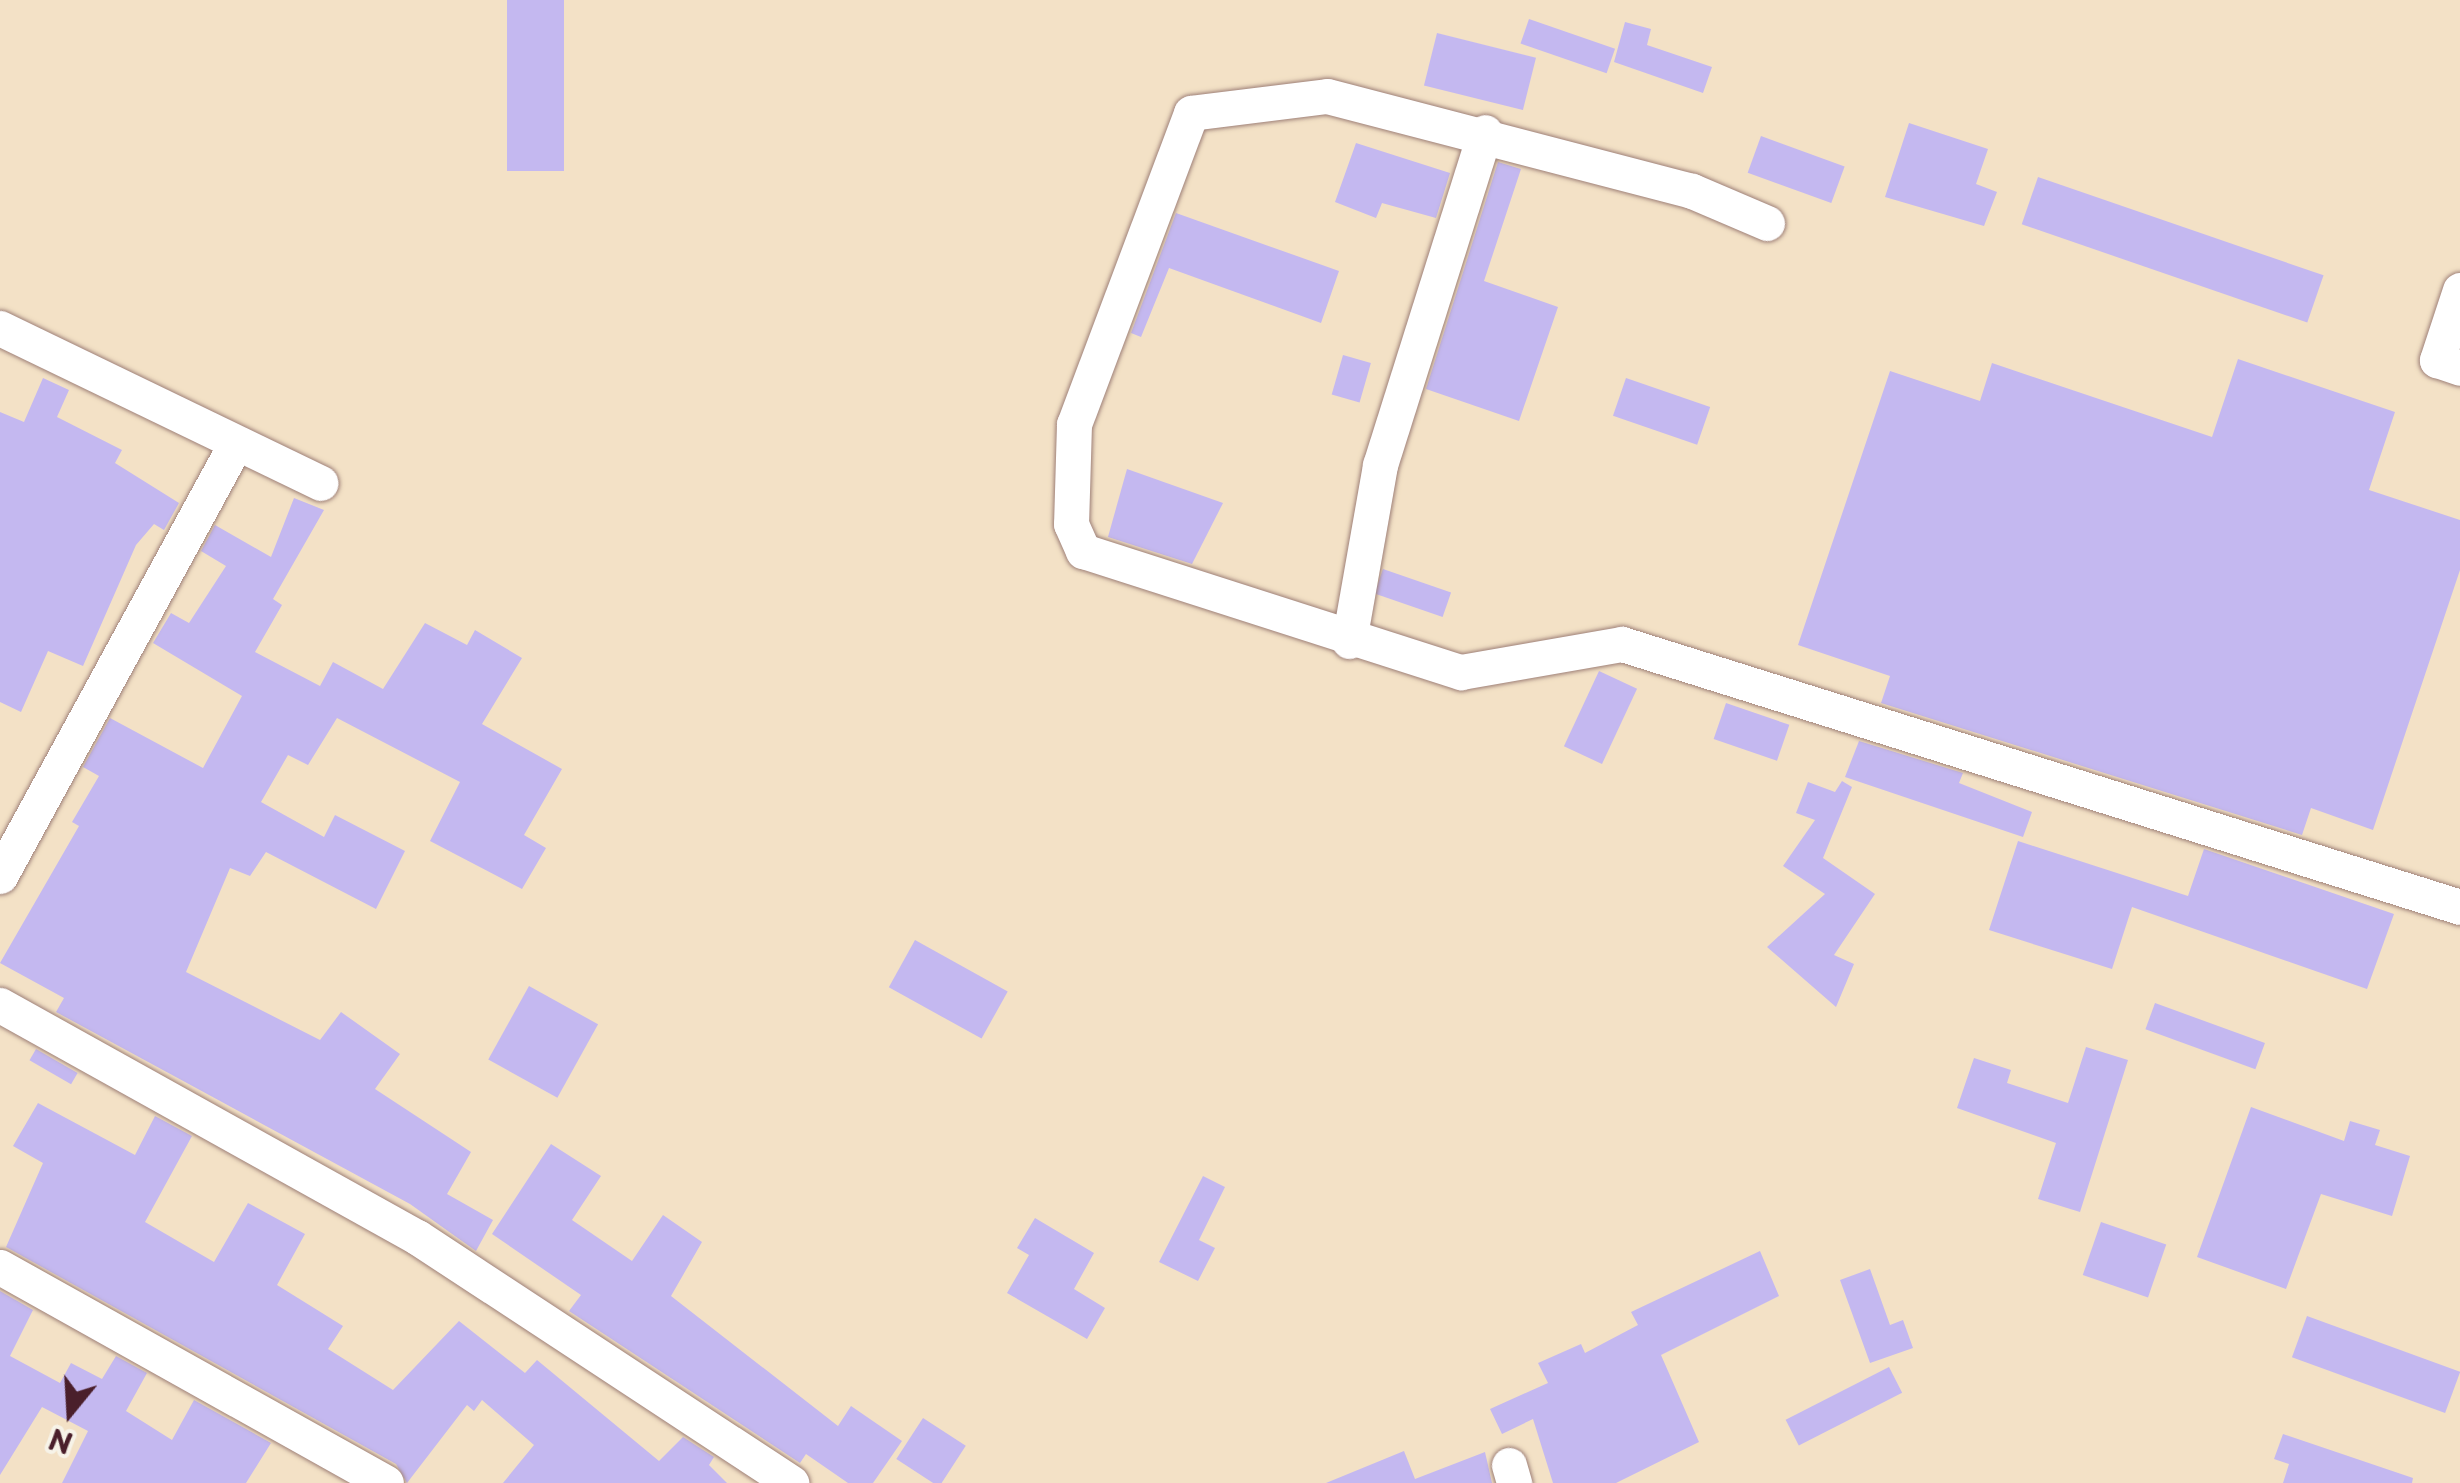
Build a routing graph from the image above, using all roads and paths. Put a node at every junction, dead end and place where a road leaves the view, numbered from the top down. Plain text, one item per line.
1 (1485, 132) junction
2 (1766, 223) dead end
3 (2460, 290) edge
4 (0, 328) edge
5 (2460, 368) edge
6 (233, 448) junction
7 (321, 483) dead end
8 (1349, 641) junction
9 (0, 876) edge
10 (2460, 908) edge
11 (0, 1004) edge
12 (0, 1267) edge
13 (386, 1483) edge
14 (792, 1483) edge

1 - 2 street
1 - 8 street
1 - 8 street
3 - 5 street
4 - 6 street
6 - 7 street
6 - 9 street
8 - 10 street
11 - 14 street
12 - 13 street

